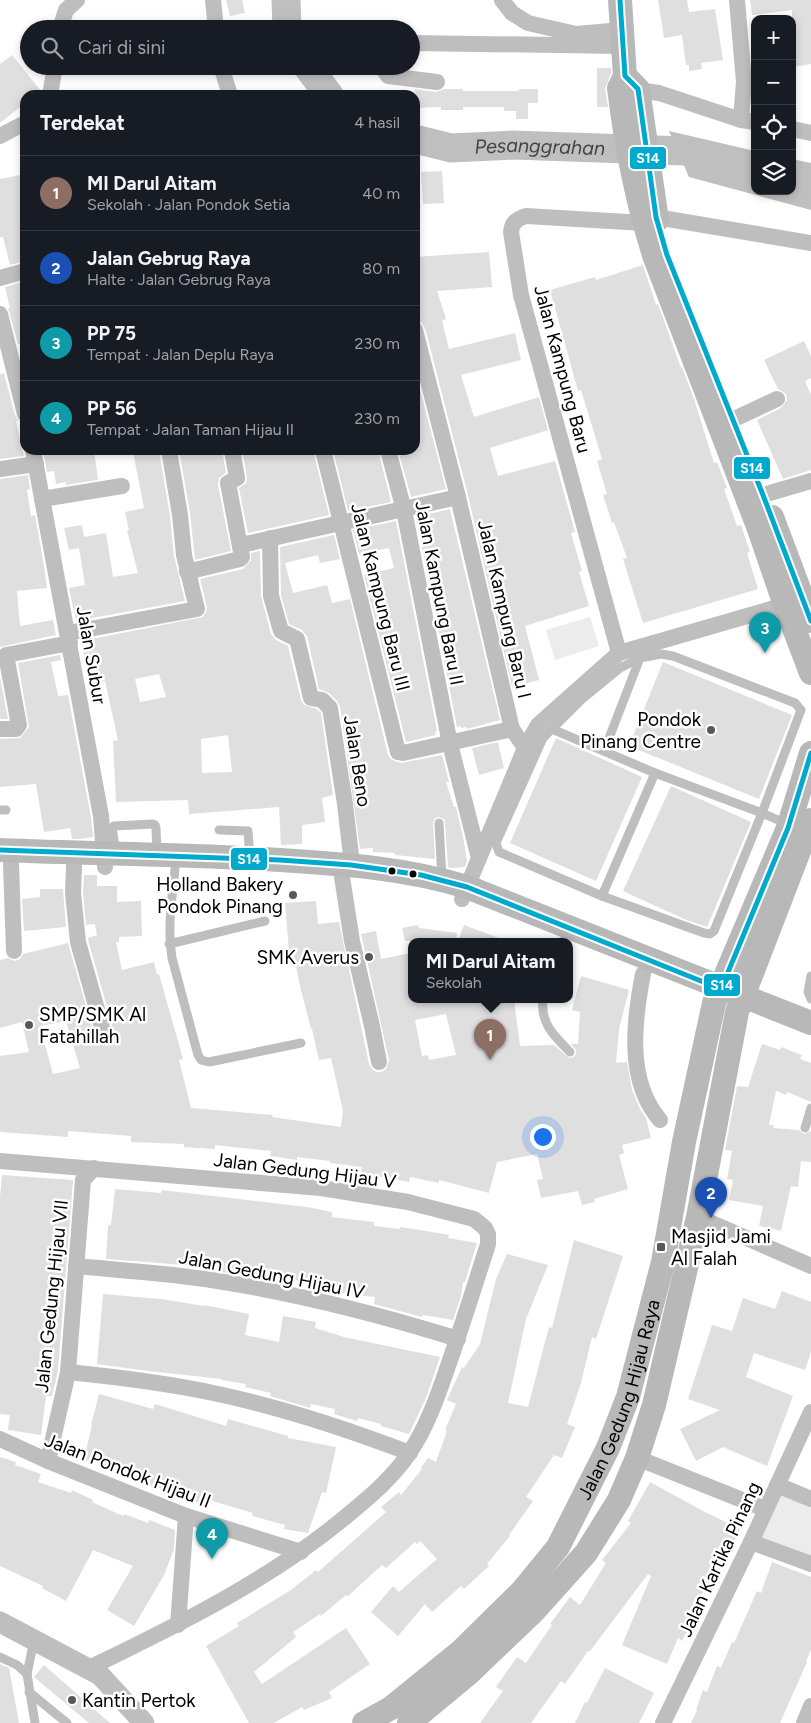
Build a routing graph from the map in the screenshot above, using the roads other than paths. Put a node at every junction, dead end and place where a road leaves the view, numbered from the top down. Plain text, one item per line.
1 (77, 0) edge
2 (213, 0) edge
3 (502, 0) edge
4 (620, 0) edge
5 (736, 0) edge
6 (63, 20) edge
7 (215, 20) edge
8 (623, 38) junction
9 (420, 43) edge
10 (53, 75) edge
11 (224, 75) edge
12 (387, 75) edge
13 (437, 82) dead end
14 (627, 84) junction
15 (51, 90) edge
16 (228, 90) edge
17 (748, 121) edge
18 (20, 126) edge
19 (796, 131) edge
20 (811, 133) edge
21 (0, 136) edge
22 (650, 220) junction
23 (811, 243) edge
24 (20, 272) edge
25 (0, 278) edge
26 (0, 314) edge
27 (420, 350) edge
28 (20, 389) edge
29 (777, 398) dead end
30 (732, 420) junction
31 (170, 455) edge
32 (233, 455) edge
33 (324, 455) edge
34 (389, 455) edge
35 (34, 457) edge
36 (0, 469) edge
37 (811, 481) edge
38 (122, 486) dead end
39 (764, 495) junction
40 (458, 498) junction
41 (42, 499) junction
42 (404, 510) junction
43 (342, 522) junction
44 (767, 526) junction
45 (270, 538) junction
46 (241, 545) junction
47 (187, 572) junction
48 (785, 605) junction
49 (810, 615) edge
50 (69, 638) junction
51 (640, 658) junction
52 (620, 660) junction
53 (811, 673) edge
54 (0, 729) edge
55 (512, 729) junction
56 (552, 729) junction
57 (450, 744) junction
58 (525, 748) junction
59 (604, 751) junction
60 (811, 753) edge
61 (655, 773) junction
62 (762, 813) junction
63 (439, 824) dead end
64 (219, 830) dead end
65 (803, 833) edge
66 (250, 858) junction
67 (479, 858) junction
68 (108, 859) junction
69 (4, 860) edge
70 (74, 866) junction
71 (175, 869) junction
72 (353, 871) junction
73 (442, 879) junction
74 (464, 893) junction
75 (602, 896) junction
76 (265, 921) dead end
77 (558, 938) edge
78 (170, 944) junction
79 (573, 945) edge
80 (14, 951) dead end
81 (643, 974) junction
82 (811, 976) edge
83 (811, 999) edge
84 (728, 1000) junction
85 (542, 1003) edge
86 (811, 1023) edge
87 (102, 1027) dead end
88 (811, 1040) edge
89 (301, 1043) dead end
90 (570, 1052) dead end
91 (379, 1062) dead end
92 (811, 1108) edge
93 (660, 1120) dead end
94 (805, 1128) dead end
95 (0, 1161) edge
96 (94, 1168) junction
97 (698, 1217) junction
98 (663, 1262) junction
99 (687, 1264) junction
100 (76, 1266) junction
101 (811, 1266) edge
102 (458, 1339) junction
103 (68, 1372) junction
104 (811, 1412) edge
105 (0, 1439) edge
106 (410, 1453) junction
107 (637, 1458) junction
108 (48, 1461) junction
109 (777, 1485) junction
110 (811, 1500) edge
111 (765, 1509) junction
112 (186, 1516) junction
113 (751, 1542) junction
114 (301, 1552) junction
115 (811, 1564) edge
116 (0, 1622) edge
117 (178, 1625) junction
118 (34, 1639) junction
119 (0, 1657) edge
120 (90, 1668) junction
121 (27, 1674) junction
122 (29, 1692) junction
123 (811, 1706) edge
124 (402, 1718) edge
125 (35, 1723) edge
126 (66, 1723) edge
127 (144, 1723) edge
128 (364, 1723) edge
129 (663, 1723) edge
130 (804, 1723) edge

1 - 6 street
2 - 7 street
3 - 8 street
4 - 8 main road
5 - 17 street
8 - 9 street
8 - 14 main road
10 - 15 street
11 - 16 street
12 - 13 street
14 - 17 street
14 - 22 main road
18 - 21 street
19 - 20 street
22 - 23 street, Jalan Kampung Baru
22 - 30 main road
22 - 44 main road
22 - 52 street, Jalan Kampung Baru
24 - 25 street
26 - 28 street
27 - 40 street, Jalan Kampung Baru I
29 - 30 street
30 - 39 main road
31 - 47 street
32 - 46 street
33 - 43 street, Jalan Kampung Baru III
34 - 42 street, Jalan Kampung Baru II
35 - 36 street
35 - 41 street, Jalan Subur
37 - 39 street
38 - 41 street
39 - 44 main road
40 - 42 street
40 - 55 street, Jalan Kampung Baru I
41 - 50 street, Jalan Subur
42 - 43 street
42 - 57 street, Jalan Kampung Baru II
43 - 45 street
43 - 57 street, Jalan Kampung Baru III
44 - 48 main road
44 - 49 main road
45 - 46 street
45 - 72 street, Jalan Beno
46 - 47 street
47 - 50 street
48 - 49 street
48 - 52 street
48 - 53 main road
50 - 54 street
50 - 68 street, Jalan Subur
51 - 52 lane
51 - 59 lane
51 - 62 lane
52 - 56 lane
52 - 58 street
55 - 57 street
55 - 58 street
56 - 59 lane
56 - 75 lane
57 - 67 street
58 - 67 street
59 - 61 lane
60 - 65 main road
61 - 62 lane
61 - 75 lane
62 - 65 lane
62 - 75 lane
63 - 73 lane
64 - 66 lane
65 - 84 main road
66 - 68 main road
66 - 72 main road
67 - 74 street
68 - 69 main road
68 - 70 main road
68 - 71 main road
69 - 70 main road
69 - 80 street
70 - 87 street
71 - 72 main road
71 - 78 lane
72 - 73 main road
72 - 74 main road
72 - 91 street
73 - 74 main road
74 - 77 main road
74 - 84 main road
76 - 78 lane
78 - 89 lane
79 - 81 main road
81 - 84 main road
81 - 93 street
82 - 83 lane
84 - 86 main road
84 - 88 main road
84 - 97 main road, Jalan Gedung Hijau Raya
84 - 98 main road, Jalan Gedung Hijau Raya
85 - 90 lane
92 - 94 lane
95 - 96 street, Jalan Gedung Hijau V
96 - 100 street, Jalan Gedung Hijau VII
96 - 102 street, Jalan Gedung Hijau V
97 - 99 main road, Jalan Gedung Hijau Raya
97 - 101 street
98 - 99 main road
98 - 124 main road, Jalan Gedung Hijau Raya
99 - 107 main road, Jalan Gedung Hijau Raya
100 - 102 street, Jalan Gedung Hijau IV
100 - 103 street, Jalan Gedung Hijau VII
102 - 106 street, Jalan Gedung Hijau V
103 - 106 street
103 - 108 street, Jalan Gedung Hijau VII
104 - 109 street, Jalan Kartika Pinang
105 - 108 street, Jalan Pondok Hijau II
106 - 114 street, Jalan Gedung Hijau V
107 - 111 street
107 - 124 main road, Jalan Gedung Hijau Raya
108 - 112 street, Jalan Pondok Hijau II
109 - 110 street
109 - 111 street, Jalan Kartika Pinang
111 - 113 street, Jalan Kartika Pinang
112 - 114 street, Jalan Pondok Hijau II
112 - 117 street
113 - 115 street
113 - 129 street, Jalan Kartika Pinang
114 - 117 street, Jalan Gedung Hijau V
116 - 118 street
117 - 120 street, Jalan Gedung Hijau V
118 - 120 street
118 - 121 lane
119 - 121 lane
120 - 127 street
121 - 122 lane
122 - 125 lane
122 - 126 lane
123 - 130 street
124 - 128 main road, Jalan Gedung Hijau Raya

